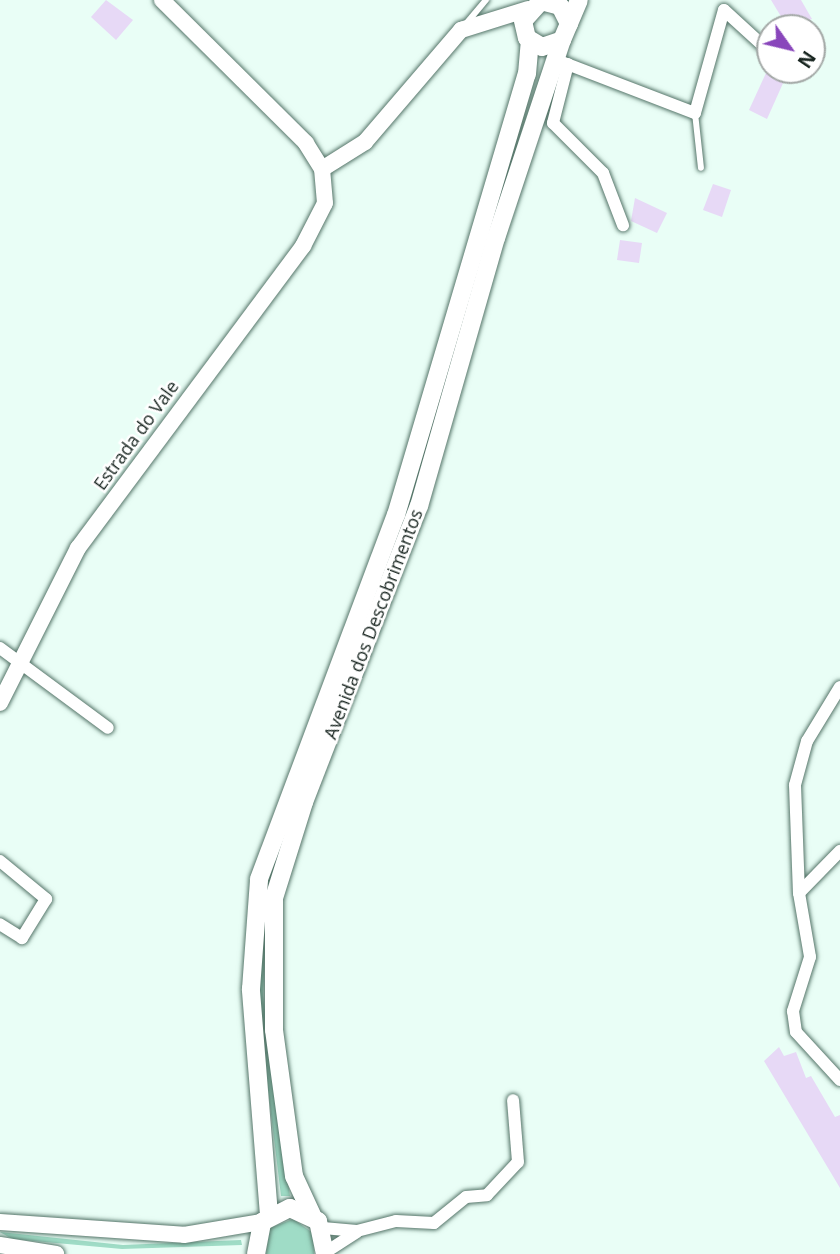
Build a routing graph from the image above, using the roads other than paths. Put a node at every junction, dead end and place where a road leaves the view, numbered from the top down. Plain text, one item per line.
1 (162, 0) edge
2 (486, 0) edge
3 (579, 0) edge
4 (537, 4) edge
5 (466, 27) junction
6 (565, 32) junction
7 (756, 39) edge
8 (530, 41) junction
9 (561, 62) junction
10 (695, 113) junction
11 (701, 168) dead end
12 (322, 169) junction
13 (623, 225) dead end
14 (0, 648) edge
15 (24, 664) junction
16 (840, 687) edge
17 (0, 703) edge
18 (108, 728) dead end
19 (840, 851) edge
20 (0, 861) edge
21 (799, 892) junction
22 (0, 924) edge
23 (840, 1080) edge
24 (513, 1100) dead end
25 (266, 1219) junction
26 (317, 1221) junction
27 (0, 1223) edge
28 (357, 1231) junction
29 (0, 1245) edge
30 (326, 1253) edge
31 (53, 1254) edge
32 (256, 1254) edge

1 - 12 street
2 - 5 lane
3 - 6 main road, Avenida dos Descobrimentos
4 - 5 street
4 - 6 main road
4 - 8 main road
5 - 12 street
6 - 8 main road
6 - 9 main road, Avenida dos Descobrimentos
7 - 10 street
8 - 25 main road, Avenida dos Descobrimentos
9 - 10 street
9 - 13 street
9 - 26 main road, Avenida dos Descobrimentos
10 - 11 lane
12 - 15 street, Estrada do Vale
14 - 15 street
15 - 17 street, Estrada do Vale
15 - 18 street
16 - 21 street
19 - 21 street
20 - 22 street
21 - 23 street
24 - 28 street
25 - 26 main road
25 - 27 street
25 - 32 main road, Avenida dos Descobrimentos
26 - 28 street
26 - 30 main road, Avenida dos Descobrimentos
28 - 30 street
29 - 31 street

